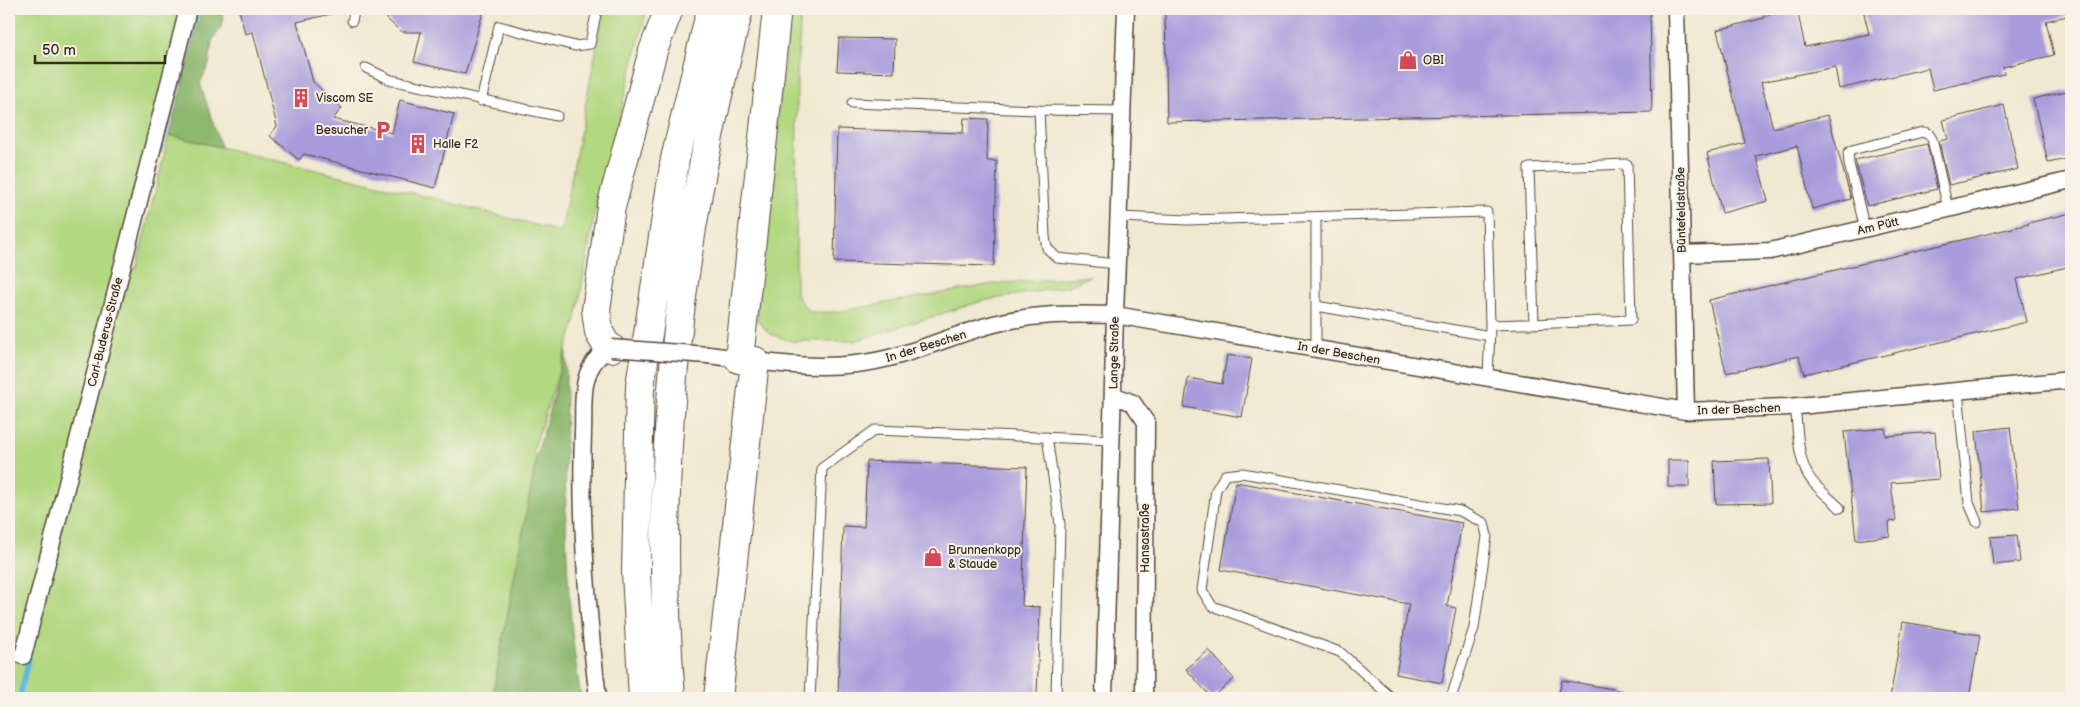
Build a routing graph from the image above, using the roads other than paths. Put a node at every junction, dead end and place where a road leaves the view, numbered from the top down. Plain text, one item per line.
1 (188, 9) edge
2 (355, 9) edge
3 (597, 9) edge
4 (669, 9) edge
5 (711, 9) edge
6 (739, 9) edge
7 (776, 9) edge
8 (1126, 9) edge
9 (1676, 9) edge
10 (352, 21) dead end
11 (366, 68) dead end
12 (481, 101) junction
13 (852, 103) dead end
14 (1039, 110) junction
15 (1123, 111) junction
16 (557, 116) dead end
17 (2071, 180) edge
18 (1948, 209) junction
19 (1120, 217) junction
20 (1316, 217) junction
21 (1865, 229) junction
22 (1682, 254) junction
23 (1117, 264) junction
24 (1316, 306) junction
25 (1115, 316) junction
26 (1534, 324) junction
27 (1490, 325) junction
28 (1490, 336) junction
29 (611, 348) junction
30 (1316, 349) junction
31 (747, 360) junction
32 (1488, 379) junction
33 (2071, 380) edge
34 (1958, 391) junction
35 (1113, 395) junction
36 (1796, 406) junction
37 (1686, 411) junction
38 (1046, 438) junction
39 (1112, 440) junction
40 (1840, 508) dead end
41 (1977, 522) dead end
42 (16, 655) edge
43 (598, 698) edge
44 (643, 698) edge
45 (671, 698) edge
46 (718, 698) edge
47 (810, 698) edge
48 (1056, 698) edge
49 (1104, 698) edge
50 (1144, 698) edge
51 (1392, 698) edge
52 (1451, 698) edge

1 - 42 street, Carl-Buderus-Straße
2 - 10 lane
3 - 12 lane
4 - 29 highway
5 - 44 highway
6 - 45 highway
7 - 31 highway
8 - 15 street, Lange Straße
9 - 22 street, Büntefeldstraße
11 - 12 lane
12 - 16 lane
13 - 14 lane
14 - 15 lane
14 - 23 lane
15 - 19 street, Lange Straße
17 - 18 street, Am Pütt
18 - 21 street, Am Pütt
18 - 21 lane
19 - 20 lane
19 - 23 street, Lange Straße
20 - 24 lane
20 - 27 lane
21 - 22 street, Am Pütt
22 - 37 street, Büntefeldstraße
23 - 25 street, Lange Straße
24 - 28 lane
24 - 30 lane
25 - 30 street, In der Beschen
25 - 31 street, In der Beschen
25 - 35 street, Lange Straße
26 - 26 lane
26 - 27 lane
27 - 28 lane
28 - 32 lane
29 - 31 street, In der Beschen, bridge
29 - 43 street
30 - 32 street, In der Beschen
31 - 46 highway
32 - 37 street, In der Beschen
33 - 34 street, In der Beschen
34 - 36 street, In der Beschen
34 - 41 lane
35 - 39 street, Lange Straße
35 - 50 street, Hansastraße
36 - 37 street, In der Beschen
36 - 40 lane
38 - 39 lane
38 - 47 lane
38 - 48 lane
39 - 49 street, Lange Straße
51 - 52 lane

